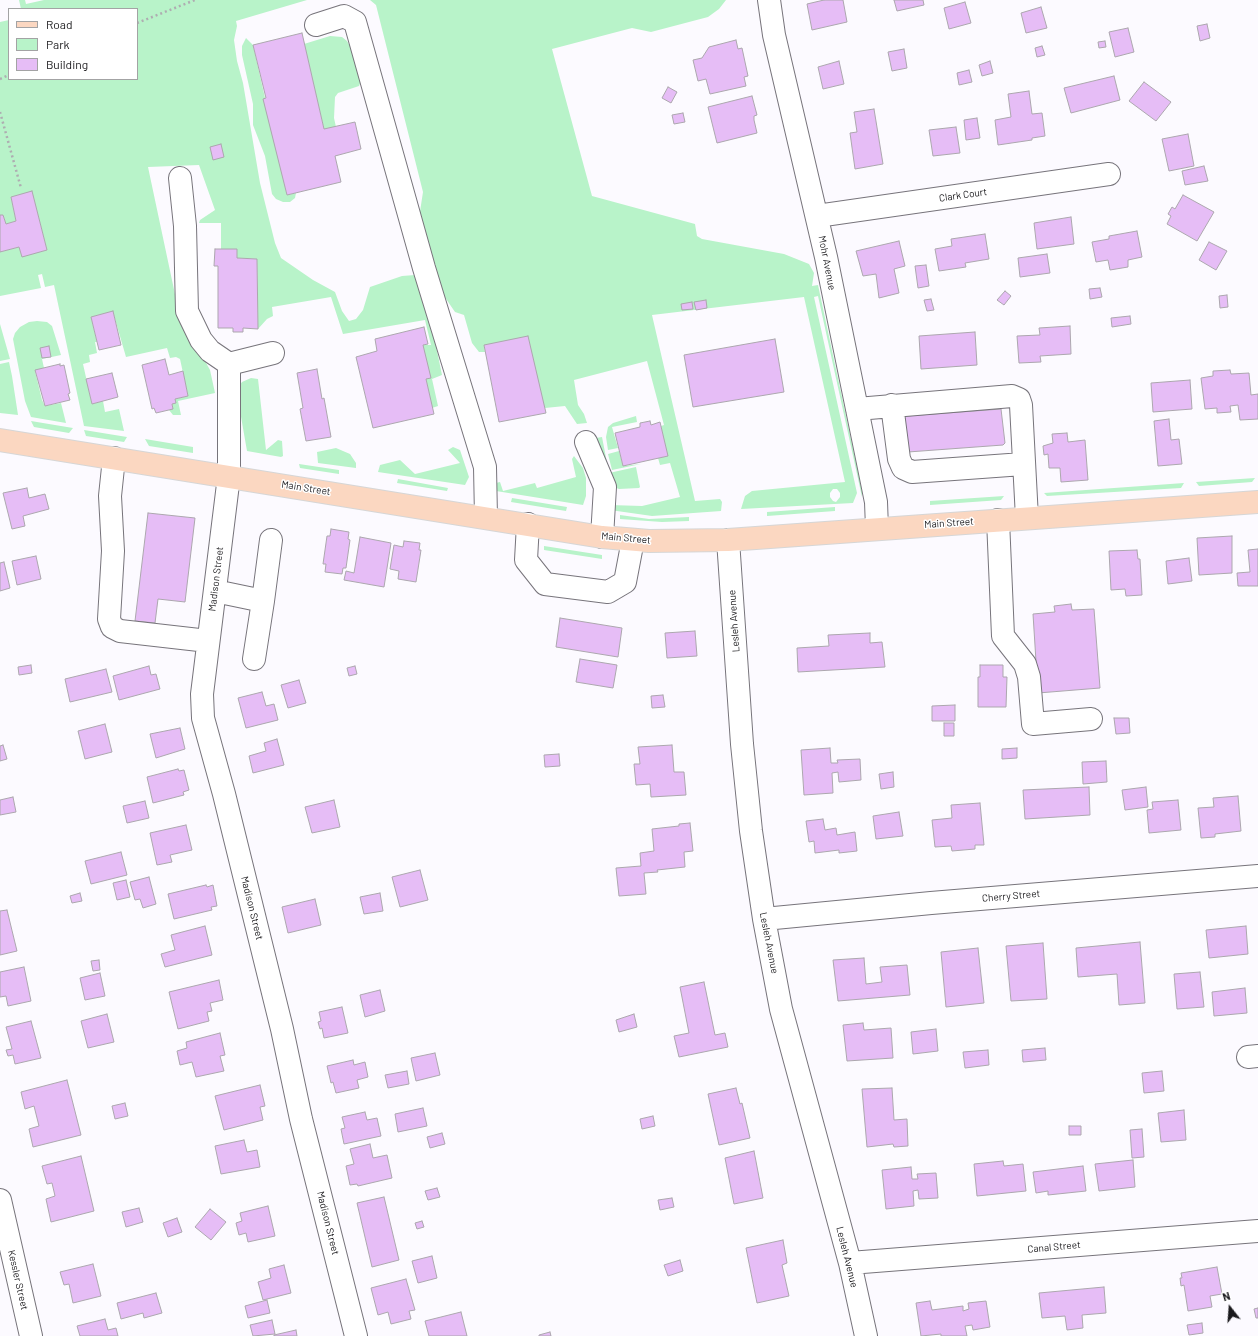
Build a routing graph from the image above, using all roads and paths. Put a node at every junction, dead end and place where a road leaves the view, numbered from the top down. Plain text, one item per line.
1 (195, 0) edge
2 (769, 0) edge
3 (138, 23) edge
4 (316, 25) dead end
5 (0, 112) edge
6 (1109, 174) dead end
7 (180, 178) dead end
8 (21, 188) dead end
9 (817, 216) junction
10 (273, 353) dead end
11 (228, 364) junction
12 (892, 405) junction
13 (857, 409) junction
14 (0, 440) edge
15 (586, 442) dead end
16 (114, 458) junction
17 (1023, 464) junction
18 (229, 476) junction
19 (1258, 502) edge
20 (486, 517) junction
21 (1027, 518) junction
22 (998, 520) junction
23 (528, 524) junction
24 (877, 528) junction
25 (602, 537) junction
26 (271, 540) dead end
27 (633, 540) junction
28 (728, 540) junction
29 (215, 591) junction
30 (262, 601) junction
31 (208, 641) junction
32 (254, 659) dead end
33 (1091, 719) dead end
34 (1258, 876) edge
35 (764, 919) junction
36 (0, 1200) edge
37 (1258, 1231) edge
38 (850, 1264) junction
39 (31, 1336) edge
40 (356, 1336) edge
41 (866, 1336) edge

1 - 3 path
2 - 9 street, Mohr Avenue
4 - 20 street
5 - 8 path
6 - 9 street, Clark Court
7 - 11 street
9 - 13 street, Mohr Avenue
10 - 11 street
11 - 18 street, Madison Street
12 - 13 street
12 - 17 street
12 - 17 street
13 - 24 street, Mohr Avenue
14 - 16 main road, Main Street
15 - 25 street
16 - 18 main road, Main Street
16 - 31 street
17 - 21 street
18 - 20 main road, Main Street
18 - 29 street, Madison Street
19 - 21 main road, Main Street
20 - 23 main road, Main Street
21 - 22 main road, Main Street
22 - 24 main road, Main Street
22 - 33 street
23 - 25 main road, Main Street
23 - 27 street
24 - 28 main road, Main Street
25 - 27 main road, Main Street
26 - 30 street
27 - 28 main road, Main Street
28 - 35 street, Lesleh Avenue
29 - 30 street
29 - 31 street, Madison Street
30 - 32 street
31 - 40 street, Madison Street
34 - 35 street, Cherry Street
35 - 38 street, Lesleh Avenue
36 - 39 street, Kessler Street
37 - 38 street, Canal Street
38 - 41 street, Lesleh Avenue

